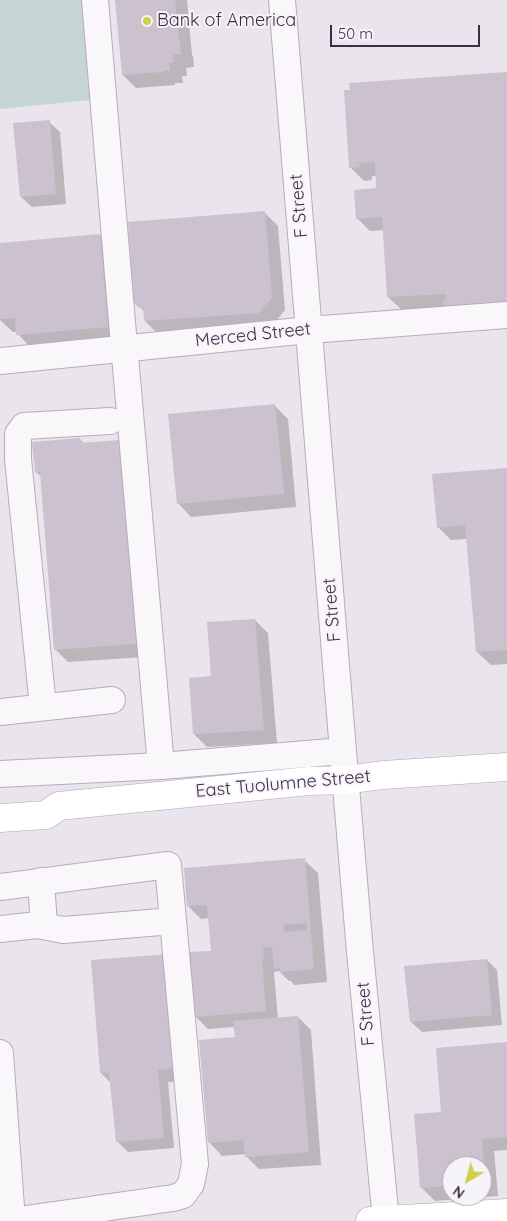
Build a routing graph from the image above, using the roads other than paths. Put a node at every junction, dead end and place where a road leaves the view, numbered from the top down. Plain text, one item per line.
1 (95, 0) edge
2 (282, 0) edge
3 (507, 315) edge
4 (309, 330) junction
5 (124, 348) junction
6 (0, 361) edge
7 (110, 421) dead end
8 (9, 459) edge
9 (112, 700) dead end
10 (43, 707) junction
11 (0, 712) edge
12 (343, 751) junction
13 (161, 766) junction
14 (507, 767) edge
15 (0, 774) edge
16 (346, 780) junction
17 (0, 801) edge
18 (29, 808) junction
19 (0, 818) edge
20 (41, 882) junction
21 (0, 887) edge
22 (173, 921) junction
23 (44, 926) junction
24 (0, 928) edge
25 (0, 1053) edge
26 (507, 1214) edge
27 (378, 1220) edge
28 (12, 1221) edge

1 - 5 street
2 - 4 street, F Street
3 - 4 street, Merced Street
4 - 5 street, Merced Street
4 - 12 street, F Street
5 - 6 street, Merced Street
5 - 13 street
7 - 8 street
8 - 10 street
9 - 10 street
10 - 11 street
12 - 13 street
12 - 16 street, F Street
13 - 15 street
14 - 16 main road, East Tuolumne Street
16 - 18 main road, East Tuolumne Street
16 - 27 street, F Street
17 - 18 main road, East Tuolumne Street
18 - 19 main road, East Tuolumne Street
20 - 21 street
20 - 22 street
20 - 23 street
22 - 23 street
22 - 28 street
23 - 24 street
25 - 28 street
26 - 27 main road

